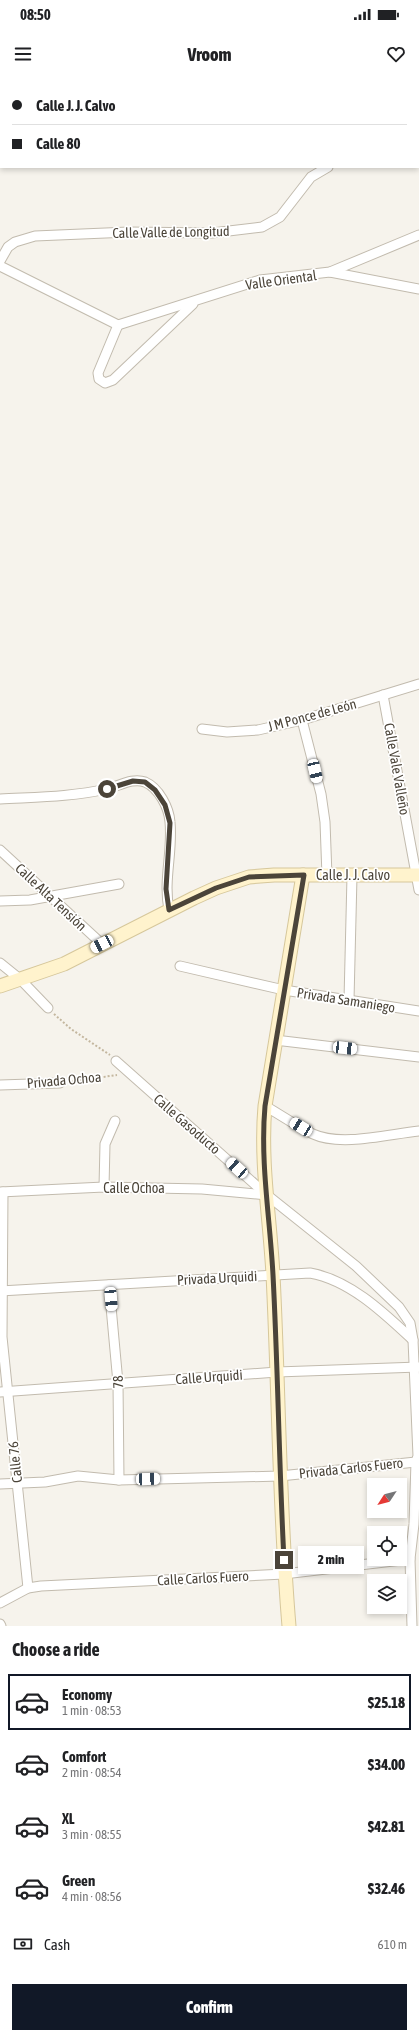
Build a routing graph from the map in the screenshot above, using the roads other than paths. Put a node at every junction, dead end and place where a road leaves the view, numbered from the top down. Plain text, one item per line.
1 (326, 168) edge
2 (419, 235) edge
3 (0, 261) edge
4 (0, 266) edge
5 (330, 272) junction
6 (419, 289) edge
7 (195, 301) junction
8 (118, 325) junction
9 (419, 684) edge
10 (383, 695) junction
11 (302, 720) junction
12 (202, 730) dead end
13 (0, 799) edge
14 (0, 850) edge
15 (304, 875) junction
16 (417, 875) edge
17 (327, 876) junction
18 (352, 876) junction
19 (119, 884) dead end
20 (419, 890) edge
21 (49, 896) junction
22 (0, 901) edge
23 (169, 910) junction
24 (102, 944) junction
25 (0, 963) edge
26 (180, 966) dead end
27 (21, 980) junction
28 (0, 986) edge
29 (284, 990) junction
30 (349, 1000) junction
31 (48, 1008) road end
32 (419, 1011) edge
33 (276, 1040) junction
34 (419, 1057) edge
35 (116, 1062) road end
36 (60, 1083) road end
37 (0, 1085) edge
38 (265, 1106) junction
39 (115, 1121) dead end
40 (419, 1131) edge
41 (104, 1187) junction
42 (1, 1192) edge
43 (267, 1195) junction
44 (273, 1275) junction
45 (109, 1285) junction
46 (1, 1291) edge
47 (413, 1340) junction
48 (417, 1368) edge
49 (277, 1372) junction
50 (118, 1384) junction
51 (4, 1392) edge
52 (418, 1458) edge
53 (280, 1476) junction
54 (119, 1480) junction
55 (17, 1483) junction
56 (0, 1484) edge
57 (417, 1524) edge
58 (410, 1559) junction
59 (284, 1574) junction
60 (28, 1588) junction
61 (0, 1603) edge
62 (289, 1626) edge
63 (412, 1626) edge

1 - 3 street, Calle Valle de Longitud
2 - 5 street, Valle Oriental
4 - 8 street
5 - 6 street
5 - 7 street, Valle Oriental
7 - 8 street, Valle Oriental
7 - 8 street
9 - 10 street, J M Ponce de León
10 - 11 street, J M Ponce de León
10 - 16 street, Calle Vale Valleño
11 - 12 street, J M Ponce de León
11 - 17 street
13 - 23 street
14 - 21 street, Calle Alta Tensión
15 - 17 street, Calle J. J. Calvo
15 - 23 street, Calle J. J. Calvo
15 - 29 street
16 - 18 street, Calle J. J. Calvo
16 - 20 street, Calle Vale Valleño
17 - 18 street, Calle J. J. Calvo
18 - 30 street
19 - 21 street
21 - 22 street
21 - 24 street, Calle Alta Tensión
23 - 24 street, Calle J. J. Calvo
24 - 27 street, Calle J. J. Calvo
25 - 27 street
26 - 29 street, Privada Samaniego
27 - 28 street, Calle J. J. Calvo
27 - 31 street
29 - 30 street, Privada Samaniego
29 - 33 street
30 - 32 street, Privada Samaniego
33 - 34 street
33 - 38 street
35 - 43 street, Calle Gasoducto
36 - 37 street, Privada Ochoa
38 - 40 street
38 - 43 street
39 - 41 street
41 - 42 street, Calle Ochoa
41 - 43 street, Calle Ochoa
42 - 46 street, Calle 76
43 - 44 street
43 - 47 street, Calle Gasoducto
44 - 45 street, Privada Urquidi
44 - 47 street, Privada Urquidi
44 - 49 street
45 - 46 street, Privada Urquidi
45 - 50 street, 78
46 - 51 street, Calle 76
47 - 48 street, Calle Gasoducto
48 - 49 street, Calle Urquidi
48 - 52 street, Calle Gasoducto
49 - 50 street, Calle Urquidi
49 - 53 street
50 - 51 street, Calle Urquidi
50 - 54 street, 78
51 - 55 street, Calle 76
52 - 53 street, Privada Carlos Fuero
52 - 57 street, Calle Gasoducto
53 - 54 street, Privada Carlos Fuero
53 - 59 street
54 - 55 street, Privada Carlos Fuero
55 - 56 street, Privada Carlos Fuero
55 - 60 street, Calle 76
57 - 58 street, Calle Gasoducto
58 - 59 street, Calle Carlos Fuero
58 - 63 street, Calle Gasoducto
59 - 60 street, Calle Carlos Fuero
59 - 62 street
60 - 61 street, Calle Carlos Fuero

